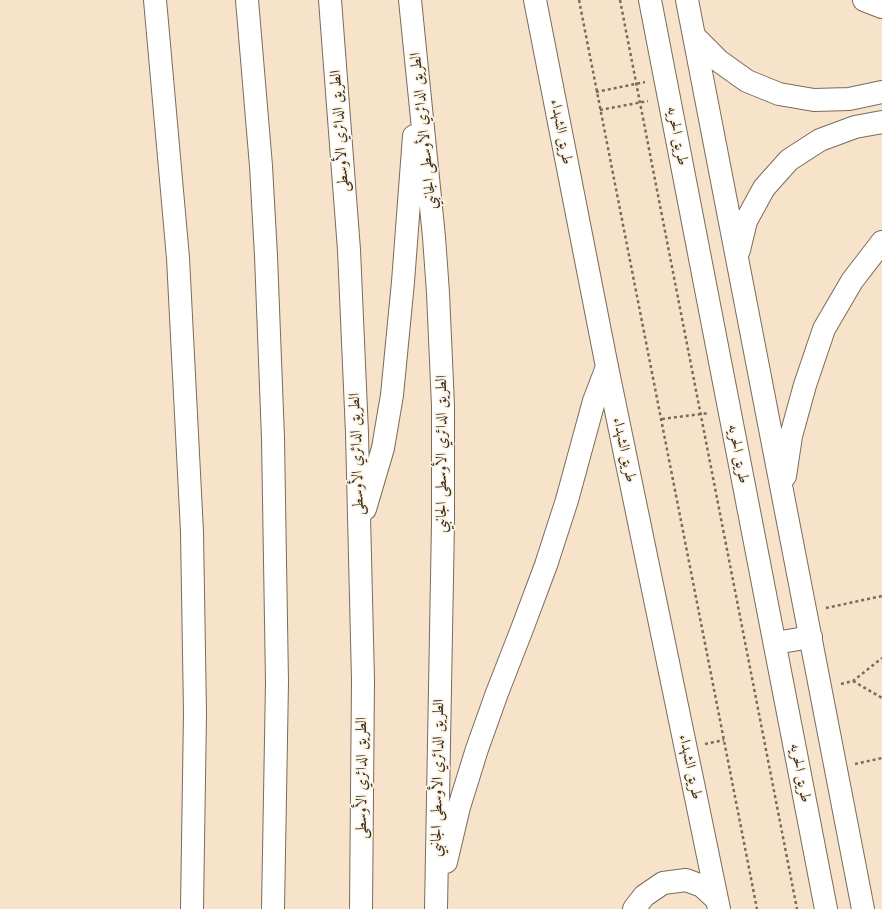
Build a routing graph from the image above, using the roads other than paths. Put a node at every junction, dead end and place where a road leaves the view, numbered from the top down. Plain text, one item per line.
1 (155, 0) edge
2 (247, 0) edge
3 (330, 0) edge
4 (410, 0) edge
5 (535, 0) edge
6 (650, 0) edge
7 (687, 0) edge
8 (864, 0) edge
9 (882, 7) edge
10 (694, 36) junction
11 (418, 68) junction
12 (882, 92) edge
13 (882, 122) edge
14 (882, 242) edge
15 (737, 257) junction
16 (607, 367) junction
17 (782, 491) junction
18 (360, 525) junction
19 (811, 637) junction
20 (775, 643) junction
21 (436, 903) edge
22 (718, 904) edge
23 (192, 909) edge
24 (273, 909) edge
25 (361, 909) edge
26 (634, 909) edge
27 (826, 909) edge
28 (863, 909) edge

1 - 23 main road
2 - 24 main road
3 - 18 main road, الطريق الدائري الأوسطى
4 - 11 main road, الطريق الدائري الأوسطى الجانبي
5 - 16 main road, طريق الشهداء
6 - 20 main road, طريق الحريه
7 - 10 main road
8 - 9 main road
10 - 12 main road
10 - 15 main road
11 - 18 main road
11 - 21 main road, الطريق الدائري الأوسطى الجانبي
13 - 15 main road
14 - 17 main road
15 - 17 main road
16 - 21 main road
16 - 22 main road, طريق الشهداء
17 - 19 main road
18 - 25 main road, الطريق الدائري الأوسطى
19 - 20 main road
19 - 28 main road
20 - 27 main road, طريق الحريه
22 - 26 main road, طريق الشهداء

